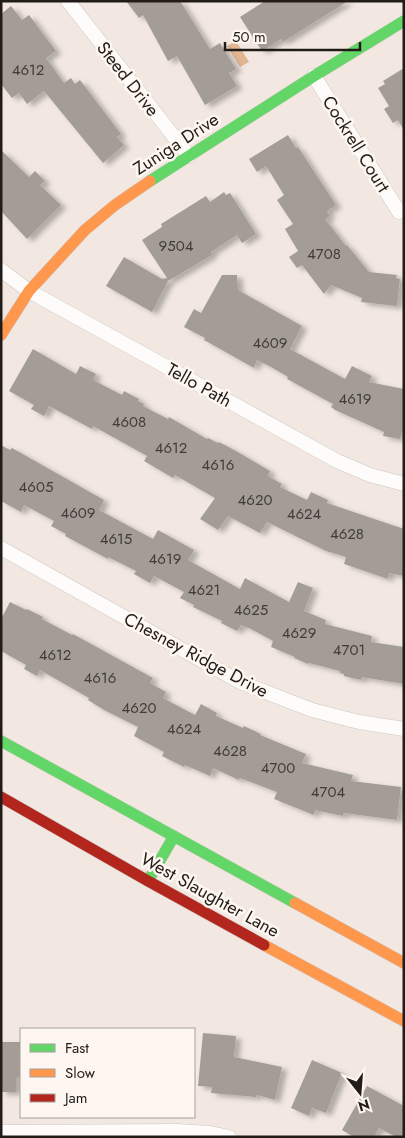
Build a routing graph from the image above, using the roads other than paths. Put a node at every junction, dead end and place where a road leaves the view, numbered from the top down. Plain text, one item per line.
1 (68, 1) edge
2 (404, 21) edge
3 (314, 76) junction
4 (189, 156) junction
5 (399, 212) dead end
6 (1, 270) edge
7 (28, 291) junction
8 (1, 335) edge
9 (404, 484) edge
10 (1, 548) edge
11 (404, 729) edge
12 (1, 741) edge
13 (1, 797) edge
14 (174, 836) junction
15 (148, 881) junction
16 (404, 963) edge
17 (404, 1021) edge
18 (1, 1132) edge
19 (228, 1137) edge

1 - 4 street, Steed Drive
2 - 3 main road, Zuniga Drive
3 - 4 main road, Zuniga Drive
3 - 5 street, Cockrell Court
4 - 7 main road, Zuniga Drive
6 - 7 street, Tello Path
7 - 8 main road, Zuniga Drive
7 - 9 street, Tello Path
10 - 11 street, Chesney Ridge Drive
12 - 14 main road, West Slaughter Lane
13 - 15 main road, West Slaughter Lane
14 - 15 main road
14 - 16 main road, West Slaughter Lane
15 - 17 main road, West Slaughter Lane
18 - 19 street

